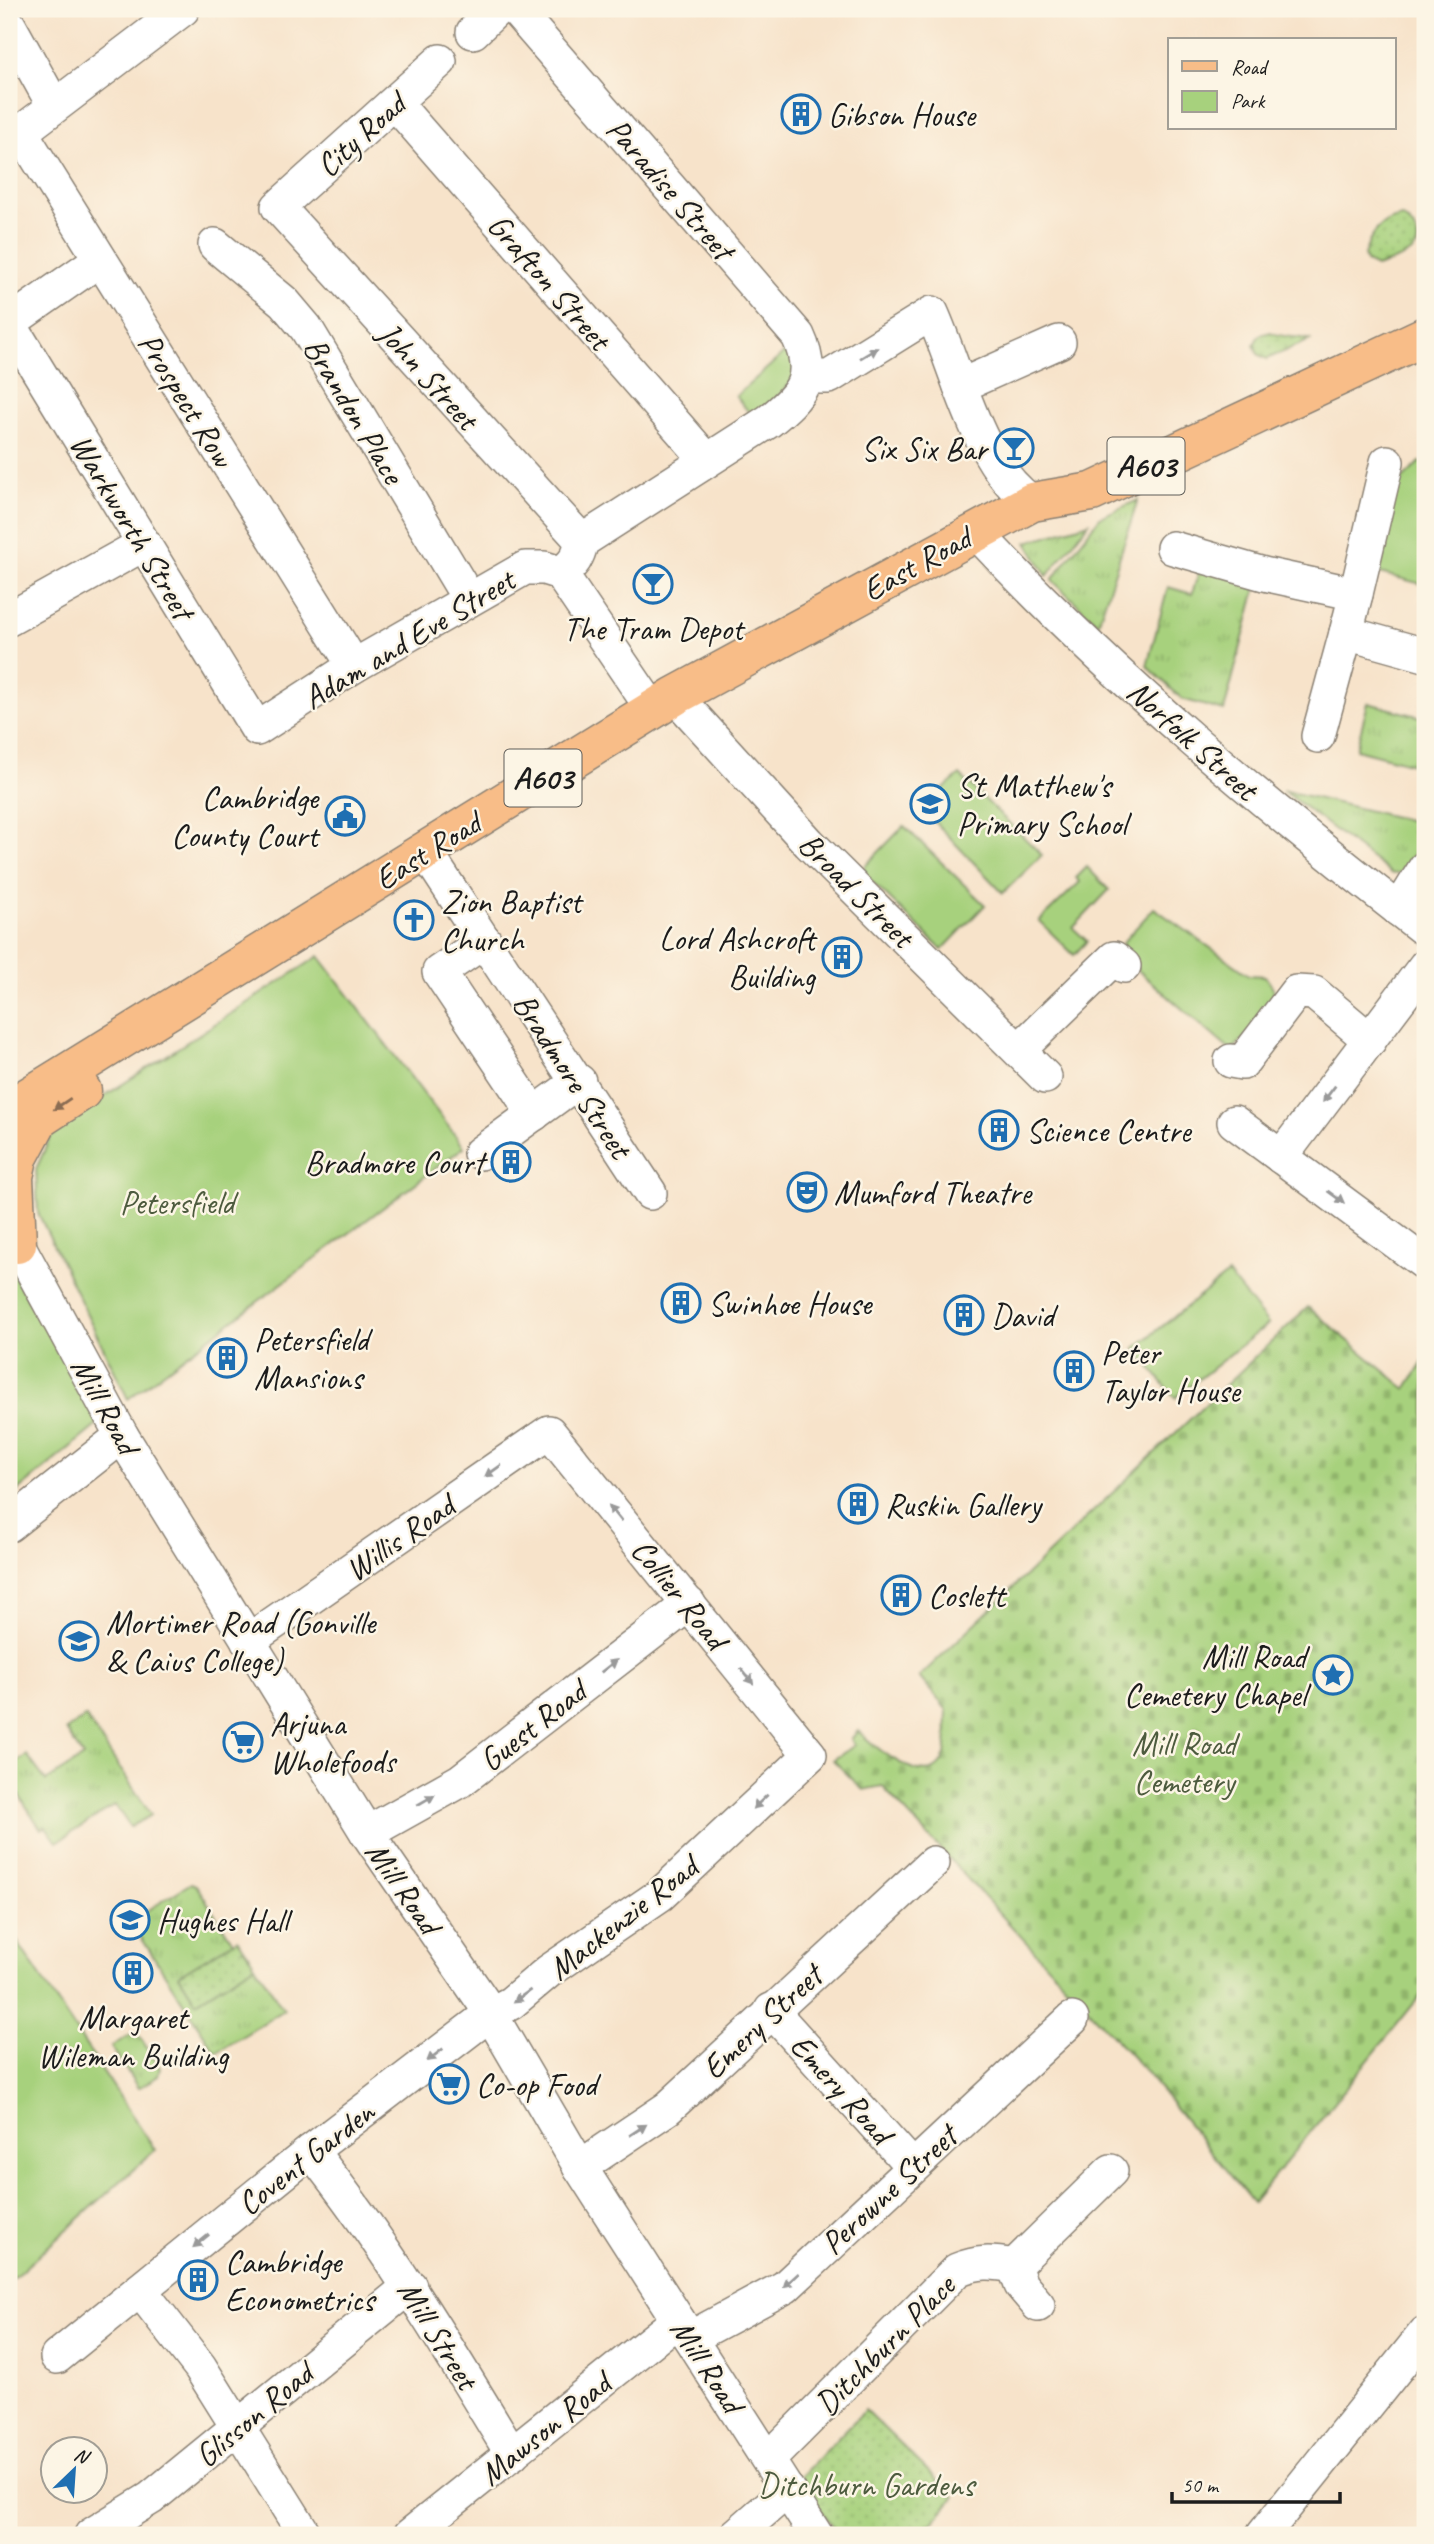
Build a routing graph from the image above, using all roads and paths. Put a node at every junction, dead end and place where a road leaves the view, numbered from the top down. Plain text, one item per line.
1 (183, 9) edge
2 (497, 9) edge
3 (515, 9) edge
4 (9, 25) edge
5 (473, 32) dead end
6 (440, 61) dead end
7 (395, 103) junction
8 (54, 106) junction
9 (278, 207) joint
10 (215, 245) dead end
11 (99, 260) junction
12 (1425, 311) edge
13 (9, 323) edge
14 (1425, 336) edge
15 (1059, 342) dead end
16 (807, 377) junction
17 (960, 386) junction
18 (706, 459) junction
19 (1387, 462) dead end
20 (1034, 502) junction
21 (572, 531) junction
22 (975, 531) junction
23 (144, 544) junction
24 (1173, 548) dead end
25 (560, 573) junction
26 (1356, 594) junction
27 (469, 599) junction
28 (9, 619) edge
29 (1346, 633) junction
30 (1425, 655) edge
31 (354, 666) junction
32 (664, 703) junction
33 (257, 729) joint
34 (1318, 736) dead end
35 (425, 851) junction
36 (1425, 868) edge
37 (1399, 910) junction
38 (1425, 930) edge
39 (485, 941) junction
40 (1124, 966) dead end
41 (1425, 966) edge
42 (189, 999) junction
43 (1370, 1040) junction
44 (1020, 1049) junction
45 (1231, 1061) dead end
46 (1045, 1077) dead end
47 (579, 1081) junction
48 (25, 1086) edge
49 (9, 1109) edge
50 (534, 1114) junction
51 (1234, 1122) dead end
52 (480, 1153) dead end
53 (1281, 1157) junction
54 (650, 1194) dead end
55 (13, 1236) edge
56 (1425, 1261) edge
57 (549, 1432) joint
58 (122, 1436) junction
59 (9, 1525) edge
60 (690, 1604) junction
61 (248, 1641) junction
62 (810, 1755) joint
63 (367, 1833) junction
64 (933, 1863) dead end
65 (771, 2010) junction
66 (489, 2014) junction
67 (1072, 2020) dead end
68 (311, 2151) junction
69 (912, 2166) junction
70 (580, 2167) junction
71 (1111, 2171) dead end
72 (1014, 2266) junction
73 (410, 2286) junction
74 (140, 2290) junction
75 (1038, 2305) dead end
76 (684, 2329) junction
77 (1425, 2333) edge
78 (57, 2357) dead end
79 (237, 2425) junction
80 (512, 2454) junction
81 (769, 2459) junction
82 (788, 2490) junction
83 (91, 2535) edge
84 (305, 2535) edge
85 (410, 2535) edge
86 (736, 2535) edge
87 (816, 2535) edge
88 (1263, 2535) edge

1 - 8 street
2 - 5 street
3 - 16 street, Paradise Street
4 - 8 street
6 - 7 street, City Road
7 - 9 street, City Road
7 - 18 street, Grafton Street
8 - 11 street, Prospect Row
9 - 21 street, John Street
10 - 27 street, Brandon Place
11 - 13 street, Warkworth Street
11 - 31 street, Prospect Row
12 - 20 main road, East Road / A603
13 - 23 street, Warkworth Street
14 - 20 main road, East Road / A603
15 - 17 street
16 -> 17 street
16 - 18 street, Adam and Eve Street
17 - 20 street
18 - 21 street, Adam and Eve Street
19 - 26 street
20 - 22 main road, East Road / A603
21 - 25 street, Adam and Eve Street
22 - 32 main road, East Road / A603
22 - 37 street, Norfolk Street
23 - 28 street
23 - 33 street, Warkworth Street
24 - 26 street
25 - 27 street, Adam and Eve Street
25 - 32 street, Broad Street
26 - 29 street
27 - 31 street, Adam and Eve Street
29 - 30 street
29 - 34 street
31 - 33 street, Adam and Eve Street
32 - 35 main road, East Road / A603
32 - 44 street, Broad Street
35 - 39 street, Bradmore Street
35 - 42 main road, East Road / A603
36 - 37 street
37 - 38 street, Norfolk Street
39 - 47 street, Bradmore Street
39 - 50 street
40 - 44 street
41 - 43 street
42 - 48 main road, East Road / A603
42 -> 55 main road
43 - 45 street
43 -> 53 street
44 - 46 street, Broad Street
47 - 50 street
47 - 54 street, Bradmore Street
48 - 49 main road, East Road
50 - 52 street
51 - 53 street
53 -> 56 street
55 - 58 street, Mill Road
60 -> 57 street, Collier Road
57 -> 61 street, Willis Road
58 - 59 street
58 - 61 street, Mill Road
60 -> 62 street, Collier Road
63 -> 60 street, Guest Road
61 - 63 street, Mill Road
62 -> 66 street, Mackenzie Road
63 - 66 street, Mill Road
64 - 65 street, Emery Street
65 - 69 street, Emery Road
70 -> 65 street, Emery Street
66 -> 68 street, Covent Garden
66 - 70 street, Mill Road
67 - 69 street, Perowne Street
68 - 73 street, Mill Street
68 -> 74 street, Covent Garden
69 -> 76 street, Perowne Street
70 - 76 street, Mill Road
71 - 72 street
72 - 75 street
72 - 81 street, Ditchburn Place
73 - 79 street, Glisson Road
73 - 80 street, Mill Street
74 - 78 street, Covent Garden
74 - 79 street
76 - 80 street, Mawson Road
76 - 81 street, Mill Road
77 - 88 street
79 - 83 street, Glisson Road
79 - 84 street
80 - 85 street, Mawson Road
81 - 82 street, Mill Road
82 - 86 street
82 - 87 street, Mill Road

